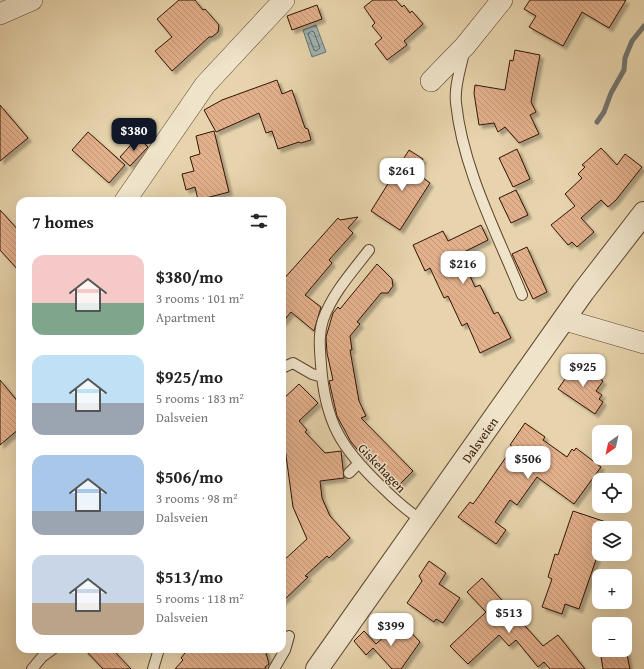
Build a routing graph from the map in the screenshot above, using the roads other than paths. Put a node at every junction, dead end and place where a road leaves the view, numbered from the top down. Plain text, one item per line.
1 (32, 0) edge
2 (284, 0) edge
3 (502, 0) edge
4 (0, 14) edge
5 (465, 46) junction
6 (431, 81) dead end
7 (128, 197) edge
8 (644, 213) edge
9 (369, 250) dead end
10 (522, 295) dead end
11 (565, 320) junction
12 (644, 343) edge
13 (286, 366) edge
14 (322, 377) junction
15 (358, 464) junction
16 (349, 473) dead end
17 (423, 521) junction
18 (289, 636) dead end
19 (286, 646) edge
20 (48, 653) edge
21 (158, 653) edge
22 (283, 653) edge
23 (32, 669) edge
24 (153, 669) edge
25 (274, 669) edge
26 (317, 669) edge

1 - 4 street
2 - 7 street
3 - 5 street
5 - 6 street
5 - 10 lane
8 - 11 street, Dalsveien
9 - 14 lane, Giskehagen
11 - 12 street
11 - 17 street, Dalsveien
13 - 14 lane
14 - 15 lane, Giskehagen
15 - 16 lane
15 - 17 lane, Giskehagen
17 - 26 street, Dalsveien
18 - 19 lane
20 - 23 lane
21 - 24 lane
22 - 25 lane

